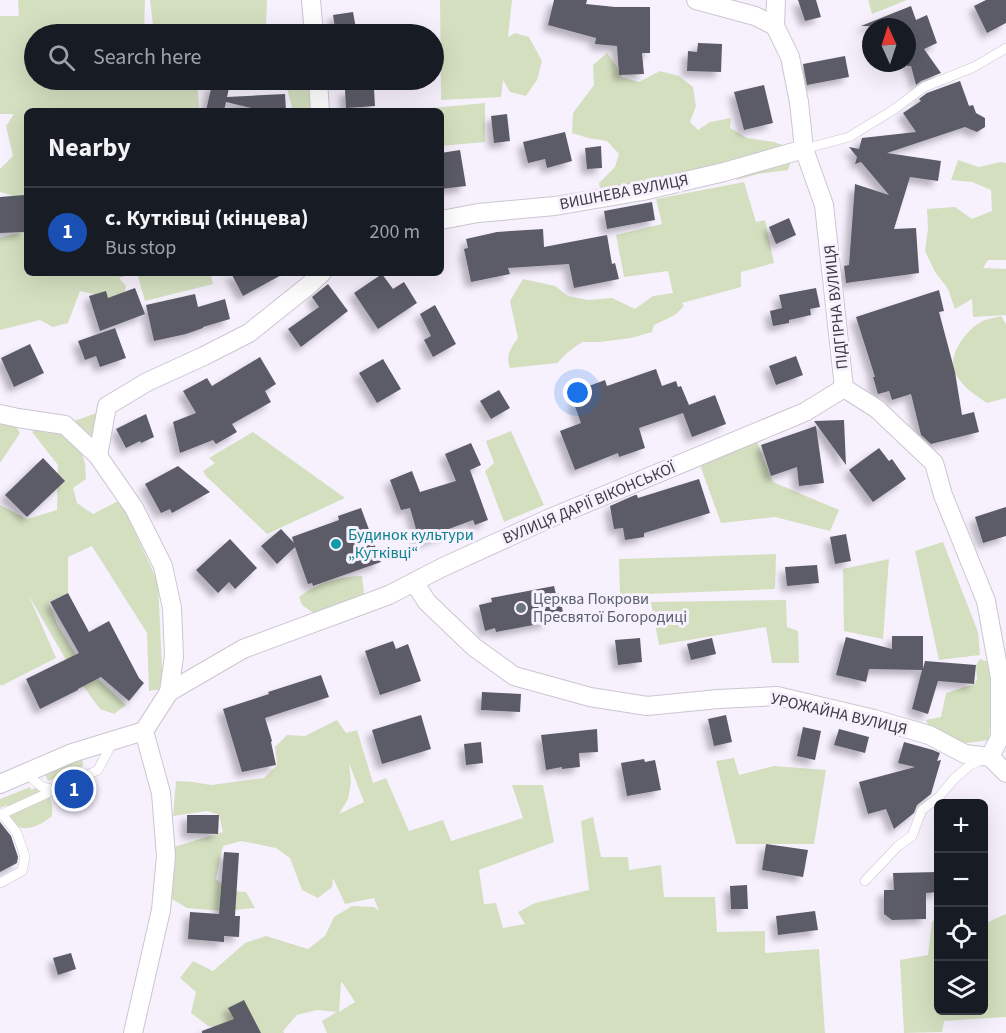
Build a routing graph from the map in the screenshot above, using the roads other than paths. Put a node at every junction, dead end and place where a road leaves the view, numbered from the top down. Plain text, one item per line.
1 (310, 0) edge
2 (696, 0) edge
3 (776, 0) edge
4 (313, 24) edge
5 (776, 26) junction
6 (1006, 48) edge
7 (319, 90) edge
8 (320, 108) edge
9 (804, 149) junction
10 (444, 219) edge
11 (319, 276) edge
12 (844, 388) junction
13 (0, 414) edge
14 (98, 456) junction
15 (414, 582) junction
16 (169, 692) junction
17 (144, 731) junction
18 (113, 741) junction
19 (990, 757) junction
20 (26, 773) junction
21 (1006, 773) edge
22 (0, 784) edge
23 (56, 790) junction
24 (1, 815) edge
25 (865, 881) dead end
26 (0, 883) edge
27 (133, 1033) edge

1 - 4 street
2 - 5 street
3 - 5 street, ПІДГІРНА ВУЛИЦЯ
5 - 9 street, ПІДГІРНА ВУЛИЦЯ
6 - 9 lane
7 - 8 street
9 - 10 street, ВИШНЕВА ВУЛИЦЯ
9 - 12 street, ПІДГІРНА ВУЛИЦЯ
11 - 14 street
12 - 15 street, ВУЛИЦЯ ДАРІЇ ВІКОНСЬКОЇ
12 - 19 street, ПІДГІРНА ВУЛИЦЯ
13 - 14 street
14 - 16 street
15 - 16 street, ВУЛИЦЯ ДАРІЇ ВІКОНСЬКОЇ
15 - 19 street, УРОЖАЙНА ВУЛИЦЯ
16 - 17 street
17 - 18 street
17 - 27 street
18 - 20 street
18 - 23 lane
19 - 21 street
19 - 25 lane
20 - 22 street
20 - 23 lane
23 - 24 lane
24 - 26 lane

